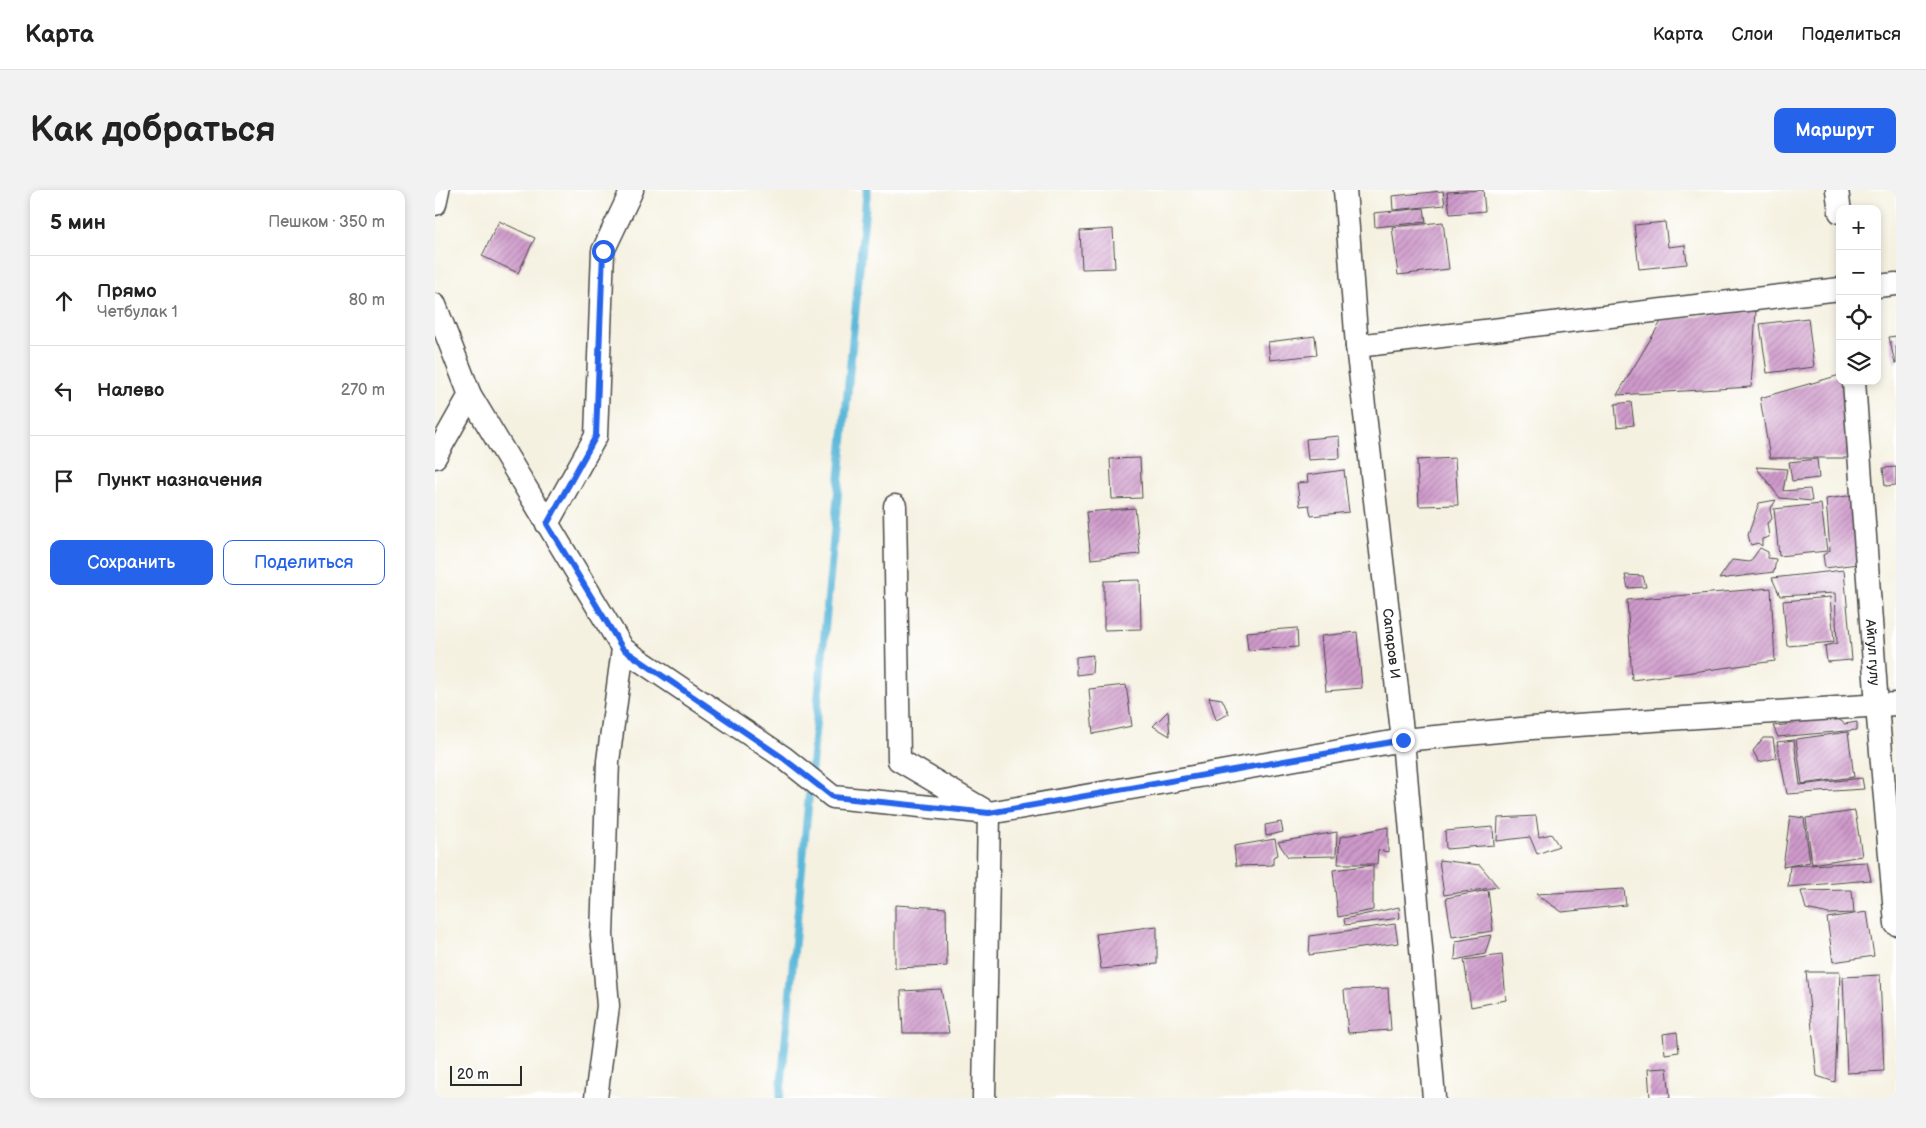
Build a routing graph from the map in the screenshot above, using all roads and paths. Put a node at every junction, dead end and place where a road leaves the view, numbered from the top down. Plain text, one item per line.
1 (438, 190) edge
2 (632, 190) edge
3 (1345, 190) edge
4 (1837, 190) edge
5 (435, 204) edge
6 (1839, 205) edge
7 (1896, 284) edge
8 (1881, 286) edge
9 (1836, 289) edge
10 (435, 305) edge
11 (1357, 346) junction
12 (1855, 385) edge
13 (470, 395) junction
14 (435, 457) edge
15 (895, 506) dead end
16 (547, 524) junction
17 (623, 649) junction
18 (1886, 705) edge
19 (1403, 740) junction
20 (989, 813) junction
21 (1896, 924) edge
22 (596, 1098) edge
23 (984, 1098) edge
24 (1434, 1098) edge

1 - 5 street
2 - 16 street
3 - 11 street, Сапаров И
4 - 6 street
7 - 8 street
9 - 11 street
10 - 13 street
11 - 19 street, Сапаров И
12 - 18 street, Айгул гулу
13 - 14 street
13 - 16 street
15 - 20 street
16 - 17 street
17 - 20 street
17 - 22 street
18 - 19 street
18 - 21 street, Айгул гулу
19 - 20 street
19 - 24 street, Сапаров И
20 - 23 street

